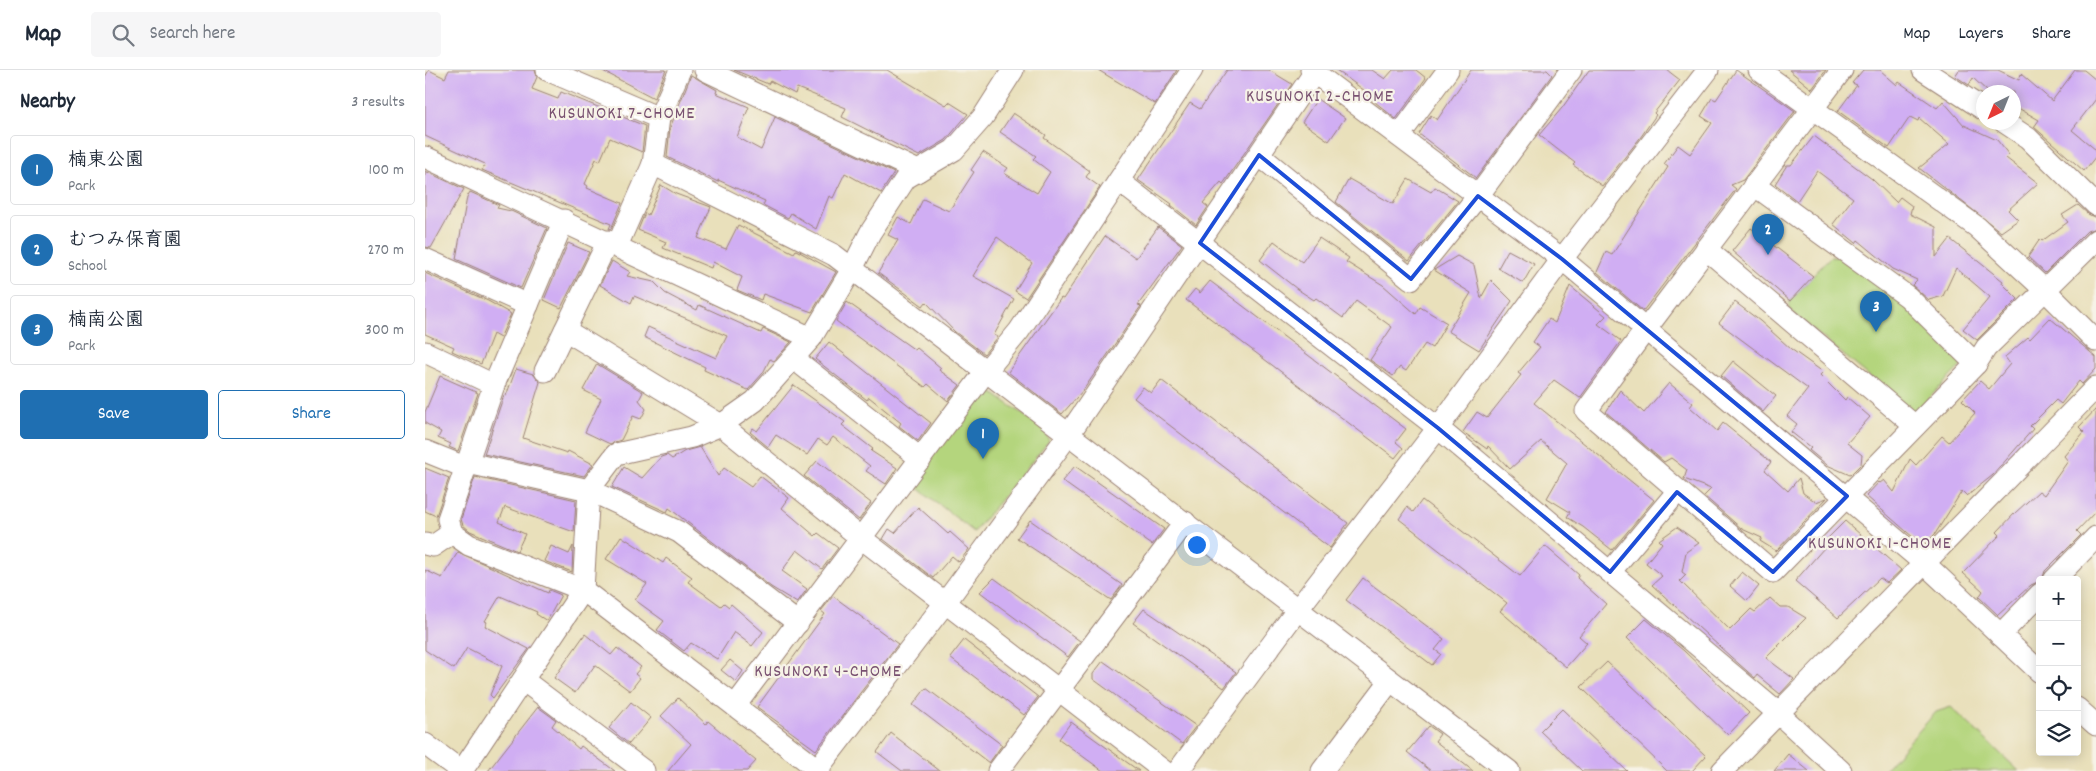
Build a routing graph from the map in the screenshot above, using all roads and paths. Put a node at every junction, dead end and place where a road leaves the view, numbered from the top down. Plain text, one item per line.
1 (547, 70) edge
2 (680, 70) edge
3 (705, 70) edge
4 (1013, 70) edge
5 (1192, 70) edge
6 (1448, 70) edge
7 (1571, 70) edge
8 (1708, 70) edge
9 (1759, 70) edge
10 (1842, 70) edge
11 (1923, 70) edge
12 (1314, 71) edge
13 (1976, 104) edge
14 (1812, 108) junction
15 (659, 118) junction
16 (2016, 130) edge
17 (1399, 136) junction
18 (1259, 155) junction
19 (425, 157) edge
20 (653, 164) junction
21 (918, 171) junction
22 (1119, 181) junction
23 (1754, 185) junction
24 (1478, 196) junction
25 (2096, 205) edge
26 (564, 220) junction
27 (2096, 240) edge
28 (613, 243) junction
29 (1200, 243) junction
30 (1706, 249) junction
31 (425, 259) edge
32 (1562, 259) junction
33 (851, 270) junction
34 (2047, 291) junction
35 (528, 305) junction
36 (1646, 329) junction
37 (565, 330) junction
38 (811, 338) junction
39 (2096, 341) edge
40 (425, 352) edge
41 (793, 358) junction
42 (1975, 364) junction
43 (545, 371) dead end
44 (986, 371) junction
45 (495, 385) junction
46 (2096, 387) edge
47 (721, 425) junction
48 (1915, 426) junction
49 (1438, 428) junction
50 (1069, 434) junction
51 (425, 451) edge
52 (921, 459) junction
53 (467, 466) junction
54 (589, 490) junction
55 (1677, 492) junction
56 (1847, 496) junction
57 (1185, 522) junction
58 (452, 533) junction
59 (2096, 537) edge
60 (861, 538) junction
61 (425, 544) edge
62 (1924, 563) junction
63 (1610, 572) junction
64 (2058, 576) edge
65 (583, 590) junction
66 (2036, 598) edge
67 (945, 603) junction
68 (1298, 609) junction
69 (798, 623) junction
70 (2000, 635) junction
71 (2036, 668) edge
72 (523, 680) junction
73 (1390, 681) junction
74 (1059, 690) junction
75 (735, 706) junction
76 (2080, 711) edge
77 (1778, 713) junction
78 (2096, 726) edge
79 (425, 744) edge
80 (1330, 768) edge
81 (818, 770) edge
82 (461, 771) edge
83 (644, 771) edge
84 (997, 771) edge
85 (1163, 771) edge
86 (1178, 771) edge
87 (1509, 771) edge
88 (1722, 771) edge
89 (1841, 771) edge

1 - 15 street
2 - 15 street
3 - 21 street
4 - 21 street
5 - 22 street
6 - 17 street
7 - 24 street
8 - 32 street
9 - 14 street
10 - 14 street
11 - 13 street
12 - 17 street
12 - 18 street
14 - 23 street
14 - 34 street
15 - 20 street
16 - 25 street
17 - 24 street
18 - 24 street
18 - 29 street
19 - 26 street
20 - 28 street
20 - 33 street
21 - 33 street
22 - 29 street
22 - 44 street
23 - 30 street
23 - 42 street
24 - 32 street
26 - 28 street
26 - 35 street
27 - 34 street
28 - 37 street
28 - 38 street
29 - 49 street
29 - 50 street
30 - 36 street
30 - 48 street
31 - 35 street
32 - 36 street
32 - 49 street
33 - 38 street
33 - 44 street
34 - 39 street
34 - 42 street
35 - 45 street
36 - 55 street
36 - 56 street
37 - 43 street
37 - 47 street
38 - 41 street
40 - 45 street
41 - 47 street
41 - 52 street
42 - 48 street
44 - 50 street
44 - 52 street
45 - 53 street
46 - 62 street
47 - 54 street
47 - 60 street
48 - 56 street
49 - 63 street
49 - 68 street
50 - 57 street
50 - 67 street
51 - 53 street
52 - 60 street
53 - 54 street
53 - 58 street
54 - 65 street
54 - 69 street
55 - 56 street
55 - 63 street
56 - 62 street
57 - 68 street
57 - 74 street
58 - 61 street
58 - 65 street
59 - 64 street
60 - 67 street
60 - 69 street
62 - 70 street
62 - 77 street
63 - 77 street
65 - 72 street
65 - 75 street
66 - 70 street
67 - 74 street
67 - 81 street
68 - 73 street
68 - 86 street
69 - 75 street
70 - 71 street
72 - 82 street
72 - 83 street
73 - 80 street
73 - 87 street
74 - 84 street
74 - 85 street
75 - 81 street
76 - 78 street
77 - 88 street
77 - 89 street
79 - 82 street

